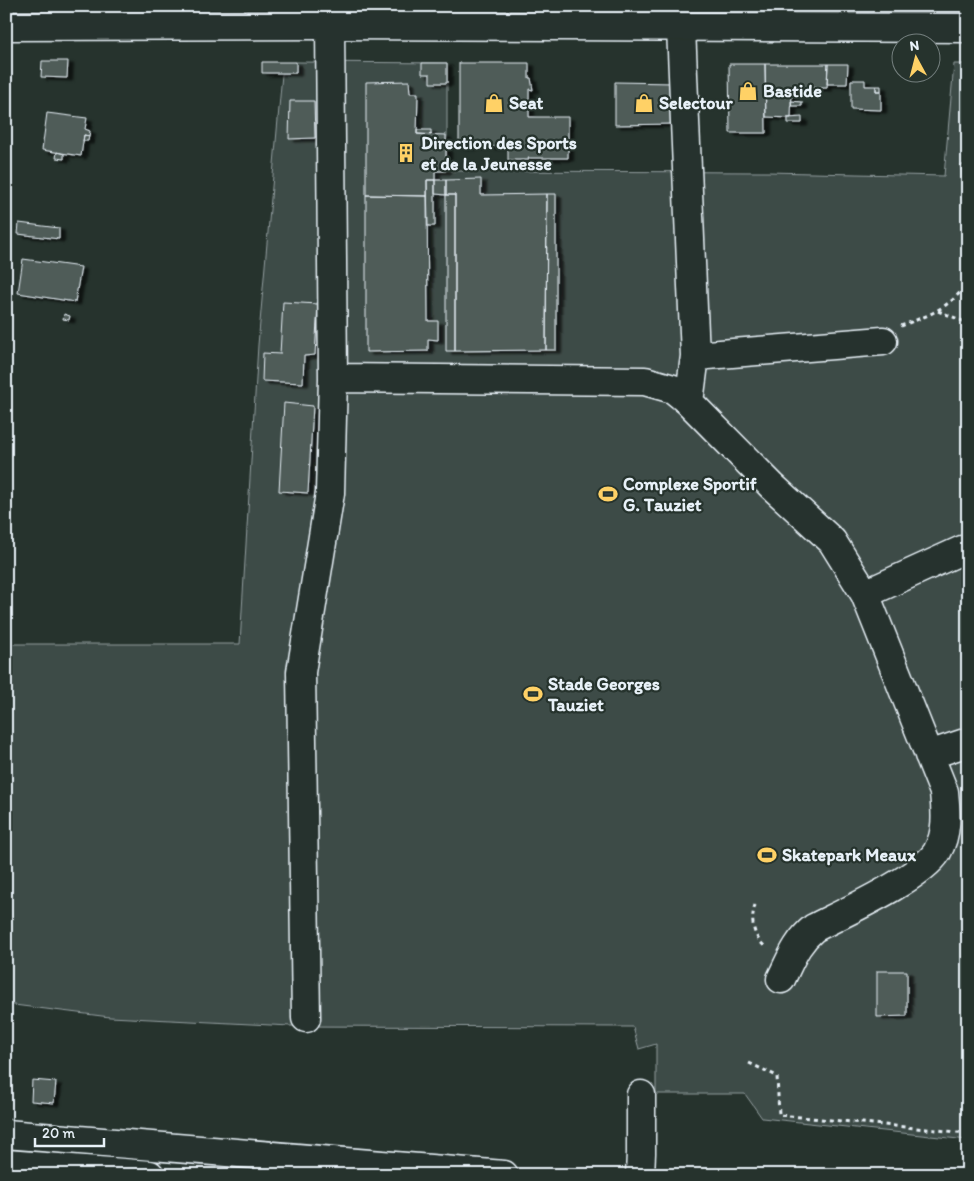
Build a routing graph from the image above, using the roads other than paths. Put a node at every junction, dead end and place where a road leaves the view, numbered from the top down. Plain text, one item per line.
1 (330, 25) junction
2 (6, 26) edge
3 (681, 28) junction
4 (968, 28) edge
5 (883, 341) road end
6 (694, 356) junction
7 (333, 378) junction
8 (690, 402) junction
9 (968, 550) edge
10 (864, 594) junction
11 (968, 742) edge
12 (929, 755) junction
13 (786, 969) road end
14 (306, 1018) dead end
15 (641, 1095) dead end
16 (6, 1134) edge
17 (6, 1164) edge
18 (150, 1175) edge
19 (504, 1175) edge
20 (640, 1175) edge

1 - 2 street
1 - 3 street
1 - 7 street
3 - 4 street
3 - 6 street
5 - 6 street
6 - 8 street
7 - 8 street
7 - 14 street
8 - 10 street
9 - 10 street
10 - 12 street
11 - 12 street
12 - 13 street
15 - 20 street
16 - 19 street
17 - 18 street

